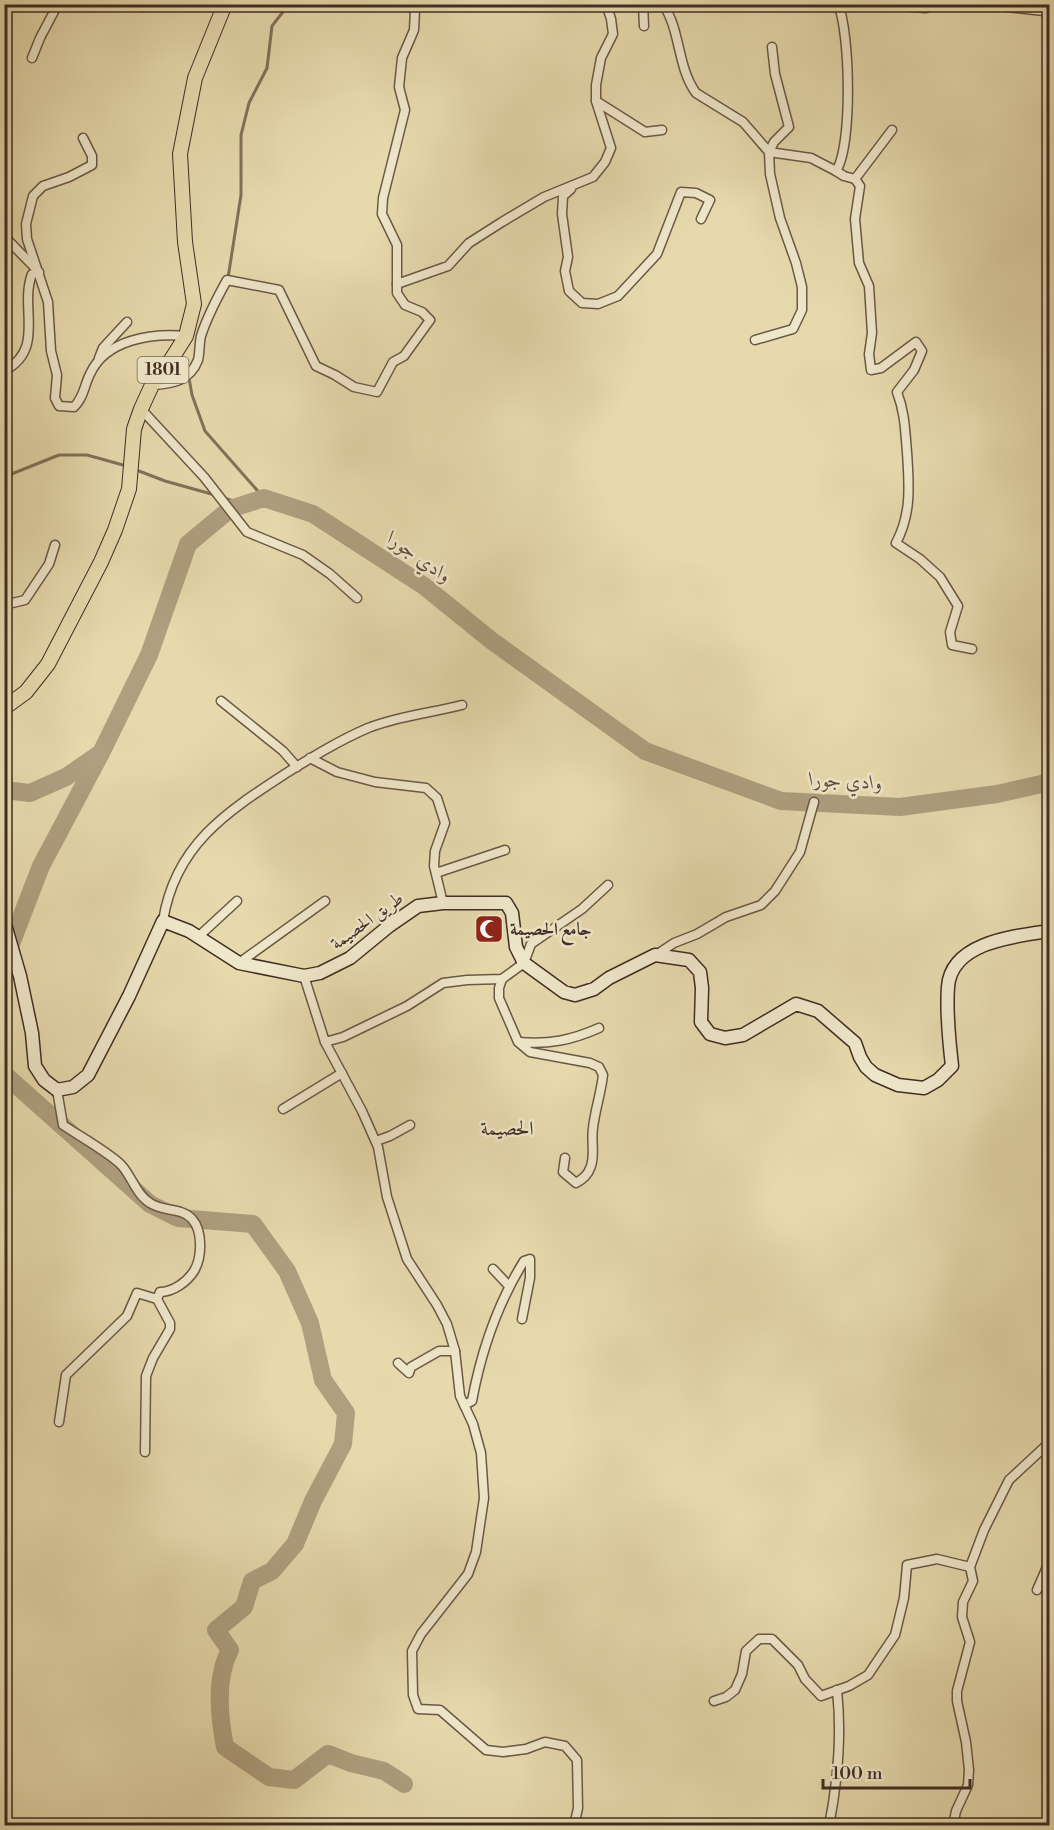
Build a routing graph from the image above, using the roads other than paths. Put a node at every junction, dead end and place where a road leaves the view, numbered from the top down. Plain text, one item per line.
1 (58, 4) edge
2 (133, 4) edge
3 (147, 4) edge
4 (225, 4) edge
5 (409, 4) edge
6 (606, 4) edge
7 (643, 4) edge
8 (663, 4) edge
9 (838, 4) edge
10 (871, 4) edge
11 (935, 4) edge
12 (980, 4) edge
13 (1050, 14) edge
14 (644, 26) dead end
15 (771, 47) dead end
16 (32, 58) dead end
17 (596, 101) junction
18 (662, 130) dead end
19 (892, 130) dead end
20 (83, 138) dead end
21 (769, 152) junction
22 (836, 171) junction
23 (855, 179) junction
24 (574, 186) junction
25 (701, 219) dead end
26 (4, 236) edge
27 (39, 272) junction
28 (397, 285) junction
29 (127, 322) dead end
30 (186, 336) junction
31 (755, 340) dead end
32 (99, 359) junction
33 (4, 371) edge
34 (152, 385) junction
35 (141, 409) junction
36 (55, 546) dead end
37 (357, 598) dead end
38 (4, 605) edge
39 (972, 649) dead end
40 (221, 701) dead end
41 (462, 705) dead end
42 (4, 708) edge
43 (309, 758) junction
44 (297, 767) junction
45 (814, 802) dead end
46 (505, 850) dead end
47 (436, 873) junction
48 (609, 885) dead end
49 (237, 901) dead end
50 (325, 901) dead end
51 (443, 903) junction
52 (4, 921) edge
53 (163, 921) junction
54 (1050, 931) edge
55 (198, 937) junction
56 (656, 955) junction
57 (240, 963) junction
58 (524, 963) junction
59 (304, 976) junction
60 (502, 979) junction
61 (599, 1028) dead end
62 (325, 1042) junction
63 (518, 1042) junction
64 (342, 1073) junction
65 (57, 1090) junction
66 (283, 1108) dead end
67 (410, 1125) dead end
68 (376, 1141) junction
69 (565, 1158) dead end
70 (493, 1269) dead end
71 (509, 1286) junction
72 (157, 1299) junction
73 (522, 1319) dead end
74 (455, 1351) junction
75 (398, 1363) dead end
76 (464, 1405) junction
77 (59, 1422) dead end
78 (1050, 1442) edge
79 (145, 1452) dead end
80 (1050, 1560) edge
81 (970, 1567) junction
82 (1037, 1590) dead end
83 (837, 1690) junction
84 (714, 1701) dead end
85 (574, 1826) edge
86 (830, 1826) edge
87 (953, 1826) edge

1 - 16 street
2 - 3 street
4 - 30 main road, 1801
5 - 28 street
6 - 17 street
7 - 14 street
8 - 21 street
9 - 22 street
10 - 11 street
12 - 13 street
15 - 21 street
17 - 18 street
17 - 24 street
19 - 23 street
20 - 27 street
21 - 22 street
21 - 31 street
22 - 23 street
23 - 39 street
24 - 25 street
24 - 28 street
26 - 27 street
27 - 32 street
27 - 33 street
28 - 34 street
29 - 32 street
30 - 32 street
30 - 34 main road, 1801
34 - 35 main road, 1801
35 - 37 street
35 - 42 main road, 1801
36 - 38 street
40 - 44 street
41 - 43 street
43 - 44 street
43 - 47 street
44 - 53 street
45 - 56 street
46 - 47 street
47 - 51 street
48 - 58 street
49 - 55 street
50 - 57 street
51 - 58 street, طريق الحصيمة
51 - 59 street, طريق الحصيمة
52 - 65 street
53 - 55 street, طريق الحصيمة
53 - 65 street
54 - 56 street
55 - 57 street, طريق الحصيمة
56 - 58 street
57 - 59 street, طريق الحصيمة
58 - 60 street
59 - 62 street
60 - 62 street
60 - 63 street
61 - 63 street
62 - 64 street
63 - 69 street
64 - 66 street
64 - 68 street
65 - 72 street
67 - 68 street
68 - 74 street
70 - 71 street
71 - 73 street
71 - 76 street
72 - 77 street
72 - 79 street
74 - 75 street
74 - 76 street
76 - 85 street
78 - 81 street
80 - 82 street
81 - 83 street
81 - 87 street
83 - 84 street
83 - 86 street

